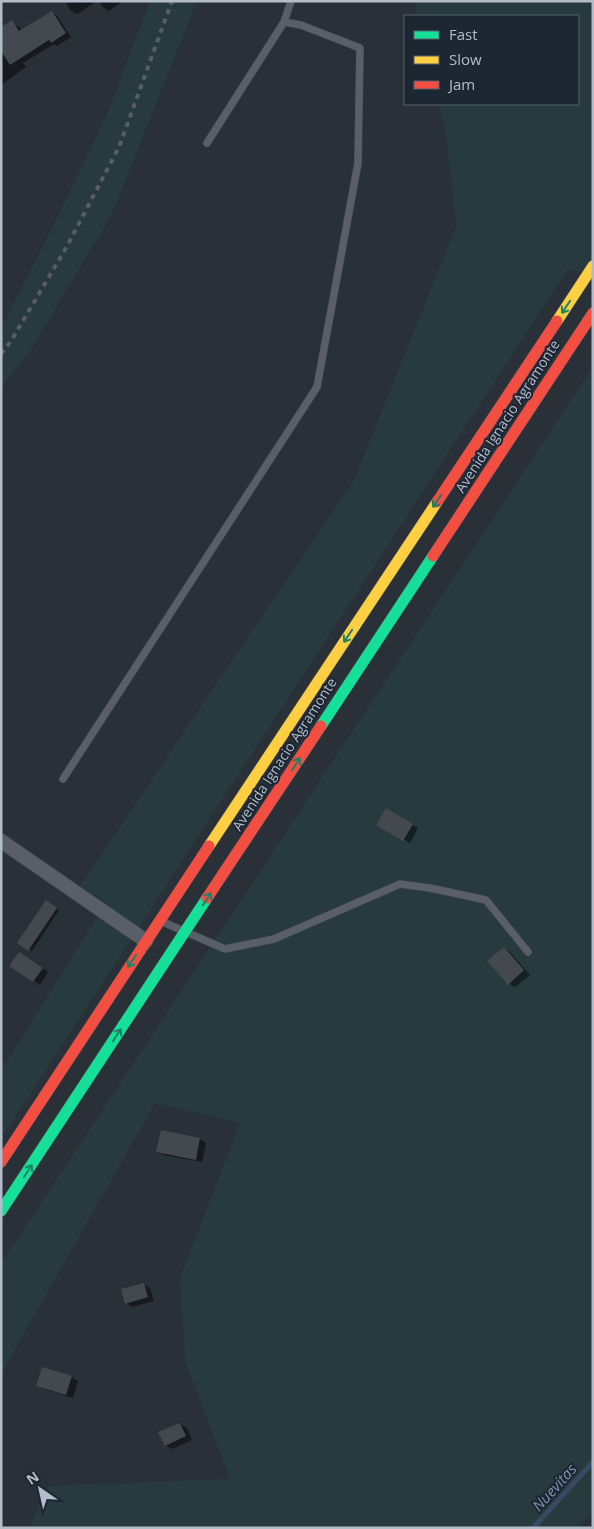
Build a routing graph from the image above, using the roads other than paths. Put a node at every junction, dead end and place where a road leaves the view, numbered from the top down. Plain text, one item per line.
1 (291, 1) edge
2 (284, 22) junction
3 (207, 143) dead end
4 (593, 266) edge
5 (593, 313) edge
6 (63, 779) dead end
7 (1, 841) edge
8 (159, 920) junction
9 (186, 931) junction
10 (146, 941) junction
11 (528, 952) dead end
12 (1, 1162) edge
13 (1, 1212) edge

1 - 2 lane
2 - 3 lane
2 - 6 lane
4 -> 8 main road, Avenida Ignacio Agramonte
9 -> 5 main road, Avenida Ignacio Agramonte
7 - 10 street
8 - 9 lane
8 - 10 main road, Avenida Ignacio Agramonte
9 - 11 lane
13 -> 9 main road, Avenida Ignacio Agramonte
10 -> 12 main road, Avenida Ignacio Agramonte

